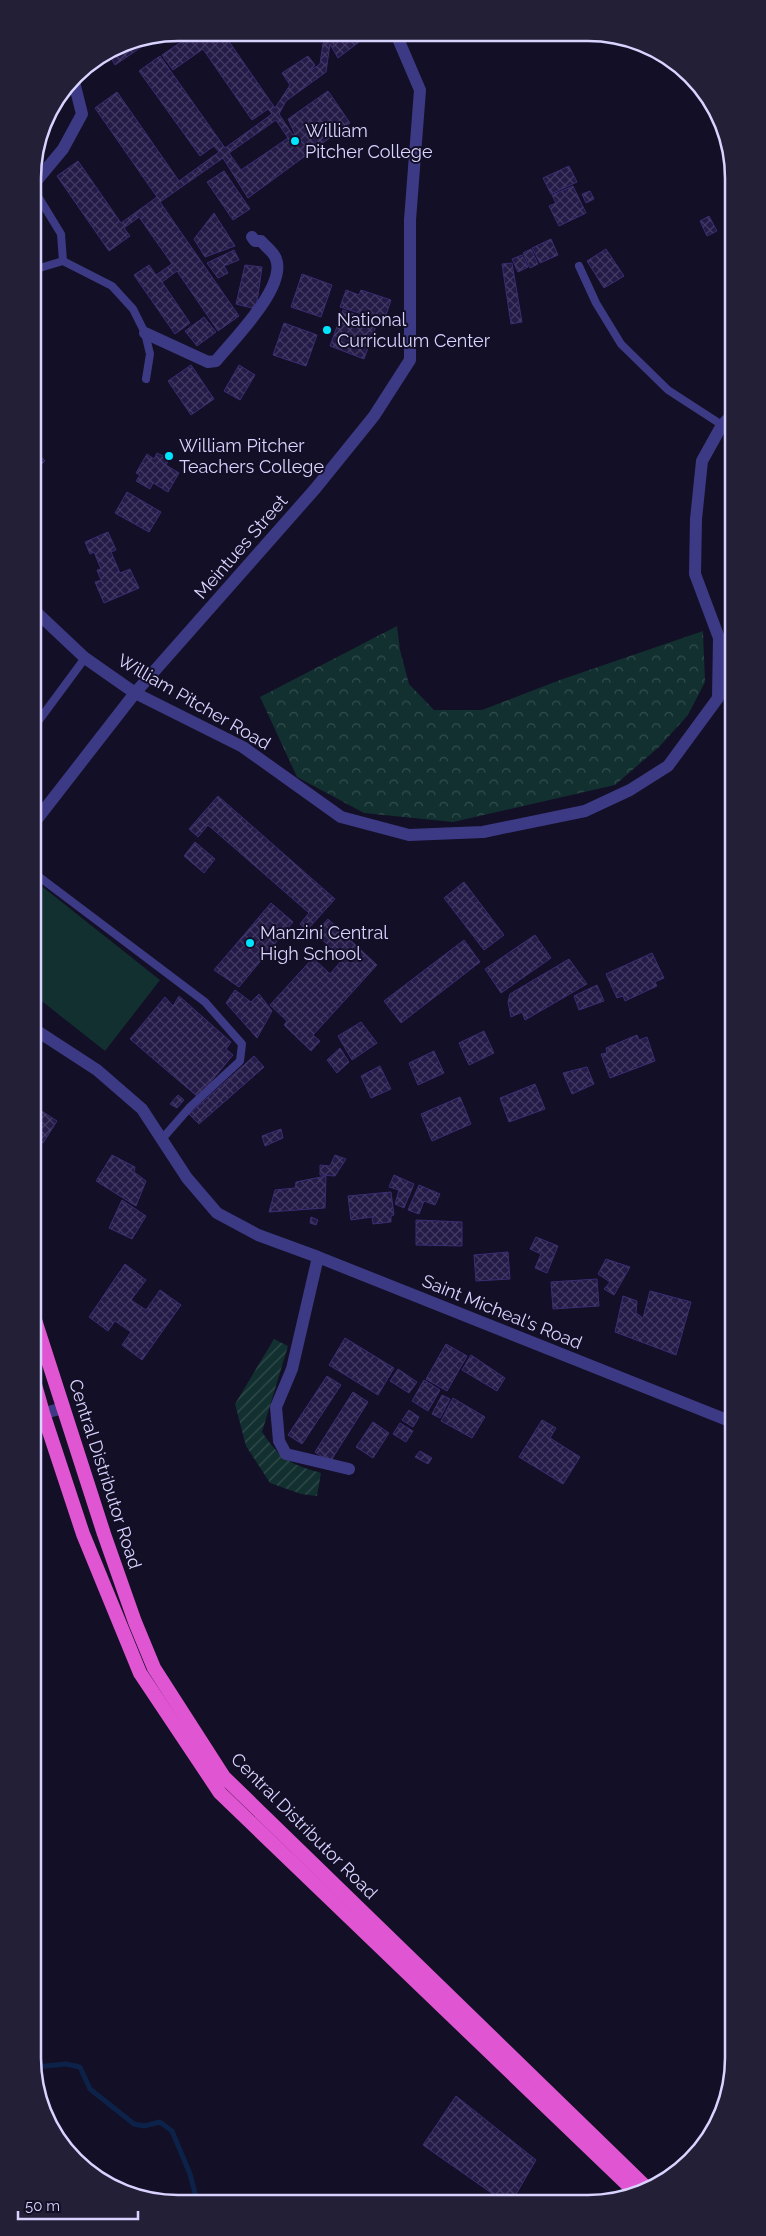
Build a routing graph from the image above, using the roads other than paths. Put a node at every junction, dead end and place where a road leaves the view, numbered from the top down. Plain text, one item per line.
1 (399, 41) edge
2 (75, 88) edge
3 (42, 176) edge
4 (42, 202) edge
5 (252, 237) dead end
6 (63, 261) junction
7 (579, 266) dead end
8 (42, 267) edge
9 (145, 333) junction
10 (146, 379) dead end
11 (725, 422) edge
12 (725, 428) edge
13 (42, 617) edge
14 (85, 658) junction
15 (135, 693) junction
16 (42, 717) edge
17 (42, 813) edge
18 (42, 879) edge
19 (42, 1034) edge
20 (162, 1139) junction
21 (318, 1257) junction
22 (41, 1340) edge
23 (63, 1408) junction
24 (41, 1414) edge
25 (724, 1419) edge
26 (41, 1421) edge
27 (349, 1469) dead end
28 (642, 2183) edge
29 (630, 2187) edge

1 - 15 street, Meintues Street
2 - 3 street
4 - 6 lane
5 - 9 street
6 - 8 lane
6 - 9 lane
7 - 11 lane
9 - 10 lane
12 - 15 street, William Pitcher Road
13 - 14 street, William Pitcher Road
14 - 15 street, William Pitcher Road
14 - 16 lane
15 - 17 street, Meintues Street
18 - 20 lane
19 - 20 street, Saint Micheal's Road
20 - 21 street, Saint Micheal's Road
21 - 25 street, Saint Micheal's Road
21 - 27 street
22 - 23 highway, Central Distributor Road
23 - 24 street
23 - 28 highway, Central Distributor Road
26 - 29 highway, Central Distributor Road

